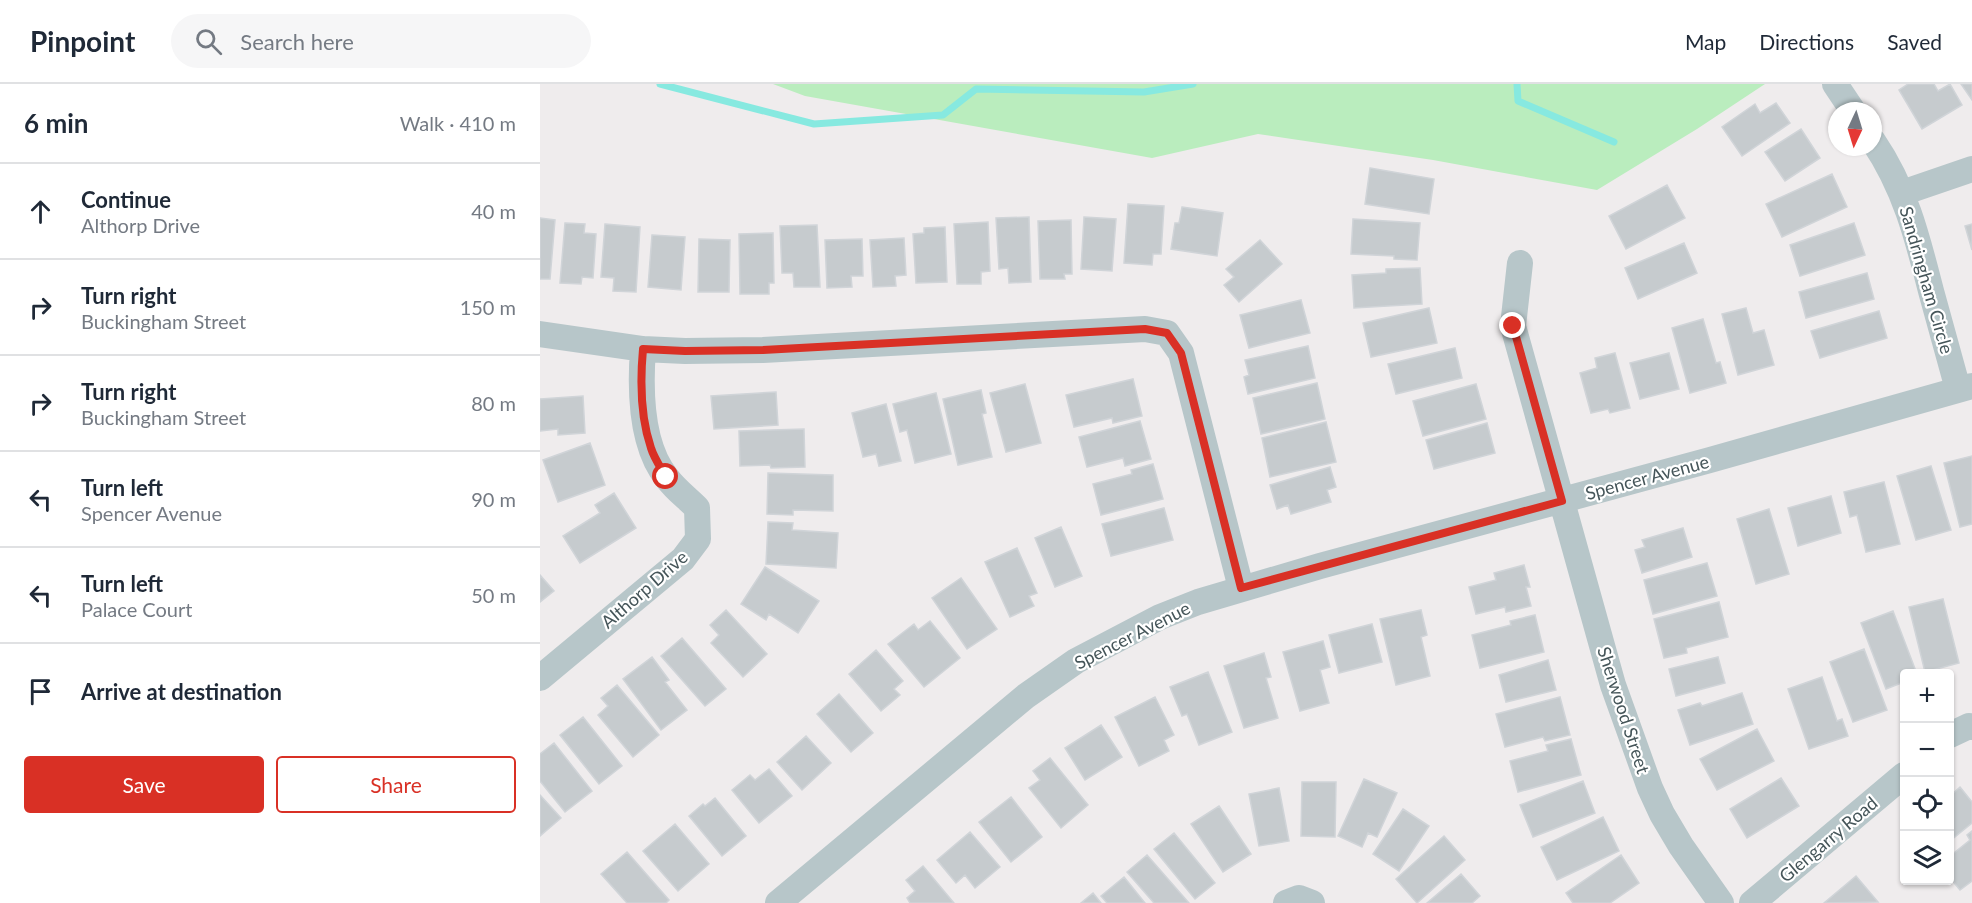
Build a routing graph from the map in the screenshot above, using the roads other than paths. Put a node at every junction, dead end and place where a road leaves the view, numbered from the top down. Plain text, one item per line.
1 (1835, 84) edge
2 (1847, 102) edge
3 (1882, 154) edge
4 (1972, 169) edge
5 (1902, 193) junction
6 (1520, 263) dead end
7 (540, 334) edge
8 (643, 349) junction
9 (1965, 388) edge
10 (1562, 501) junction
11 (1241, 588) junction
12 (540, 678) edge
13 (1972, 727) edge
14 (1954, 733) edge
15 (1903, 777) edge
16 (778, 903) edge
17 (1286, 903) edge
18 (1312, 903) edge
19 (1721, 903) edge
20 (1752, 903) edge

1 - 2 street
3 - 5 street, Sandringham Circle
4 - 5 street
5 - 9 street, Sandringham Circle
6 - 10 street, Sherwood Street
7 - 8 street
8 - 11 street
8 - 12 street, Althorp Drive
9 - 10 street, Spencer Avenue
10 - 11 street, Spencer Avenue
10 - 19 street, Sherwood Street
11 - 16 street, Spencer Avenue
13 - 14 street
15 - 20 street, Glengarry Road
17 - 18 street

